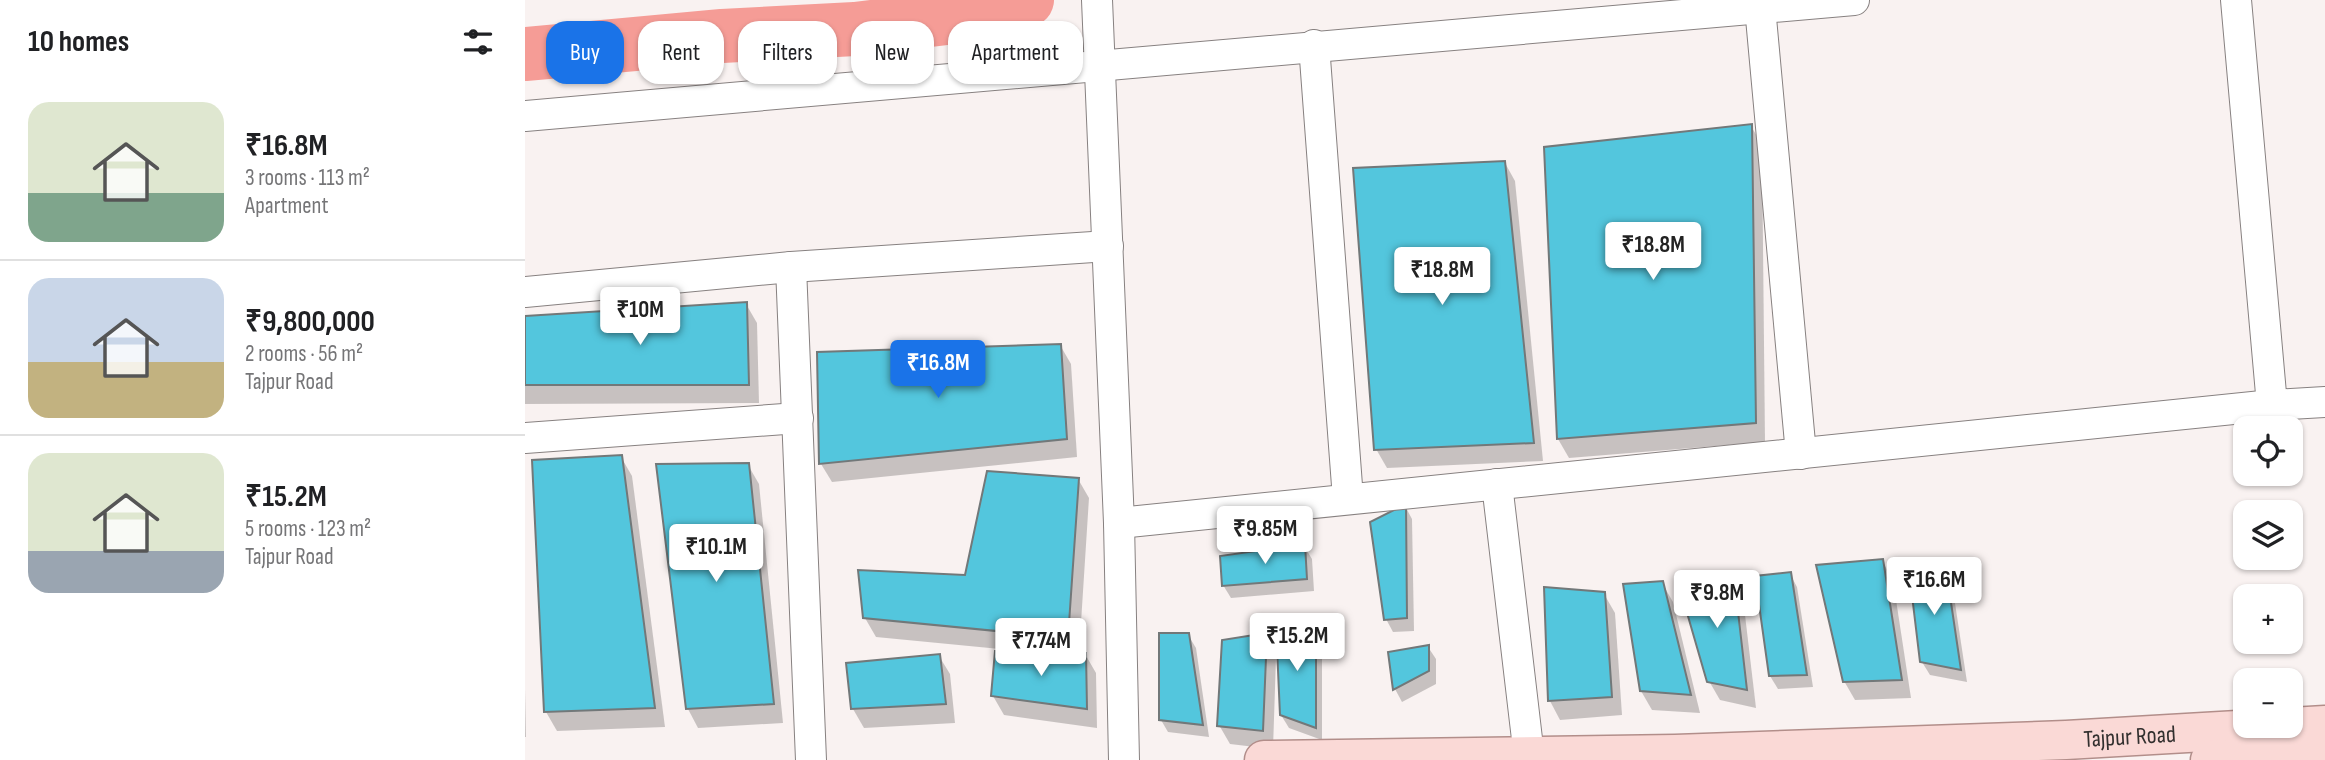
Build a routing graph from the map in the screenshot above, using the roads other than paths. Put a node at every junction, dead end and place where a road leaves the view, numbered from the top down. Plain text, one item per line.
1 (1097, 0) edge
2 (1854, 0) edge
3 (2236, 0) edge
4 (1760, 7) junction
5 (1314, 45) junction
6 (1100, 54) junction
7 (525, 116) edge
8 (1108, 246) junction
9 (792, 267) junction
10 (525, 292) edge
11 (2325, 402) edge
12 (2272, 405) junction
13 (797, 418) junction
14 (525, 438) edge
15 (1801, 454) junction
16 (1497, 484) junction
17 (1348, 499) junction
18 (1119, 523) junction
19 (2325, 725) edge
20 (2325, 754) edge
21 (1529, 756) junction
22 (811, 760) edge
23 (1124, 760) edge
24 (1264, 760) edge
25 (2210, 760) edge

1 - 6 street
2 - 4 street
3 - 12 street
4 - 5 street
4 - 15 street
5 - 6 street
5 - 17 street
6 - 7 street
6 - 8 street
8 - 9 street
8 - 18 street
9 - 10 street
9 - 13 street
11 - 12 street
12 - 15 street
13 - 14 street
13 - 22 street
15 - 16 street
16 - 17 street
16 - 21 street
17 - 18 street
18 - 23 street
19 - 21 main road, Tajpur Road
20 - 25 main road, Tajpur Road
21 - 24 main road, Tajpur Road

